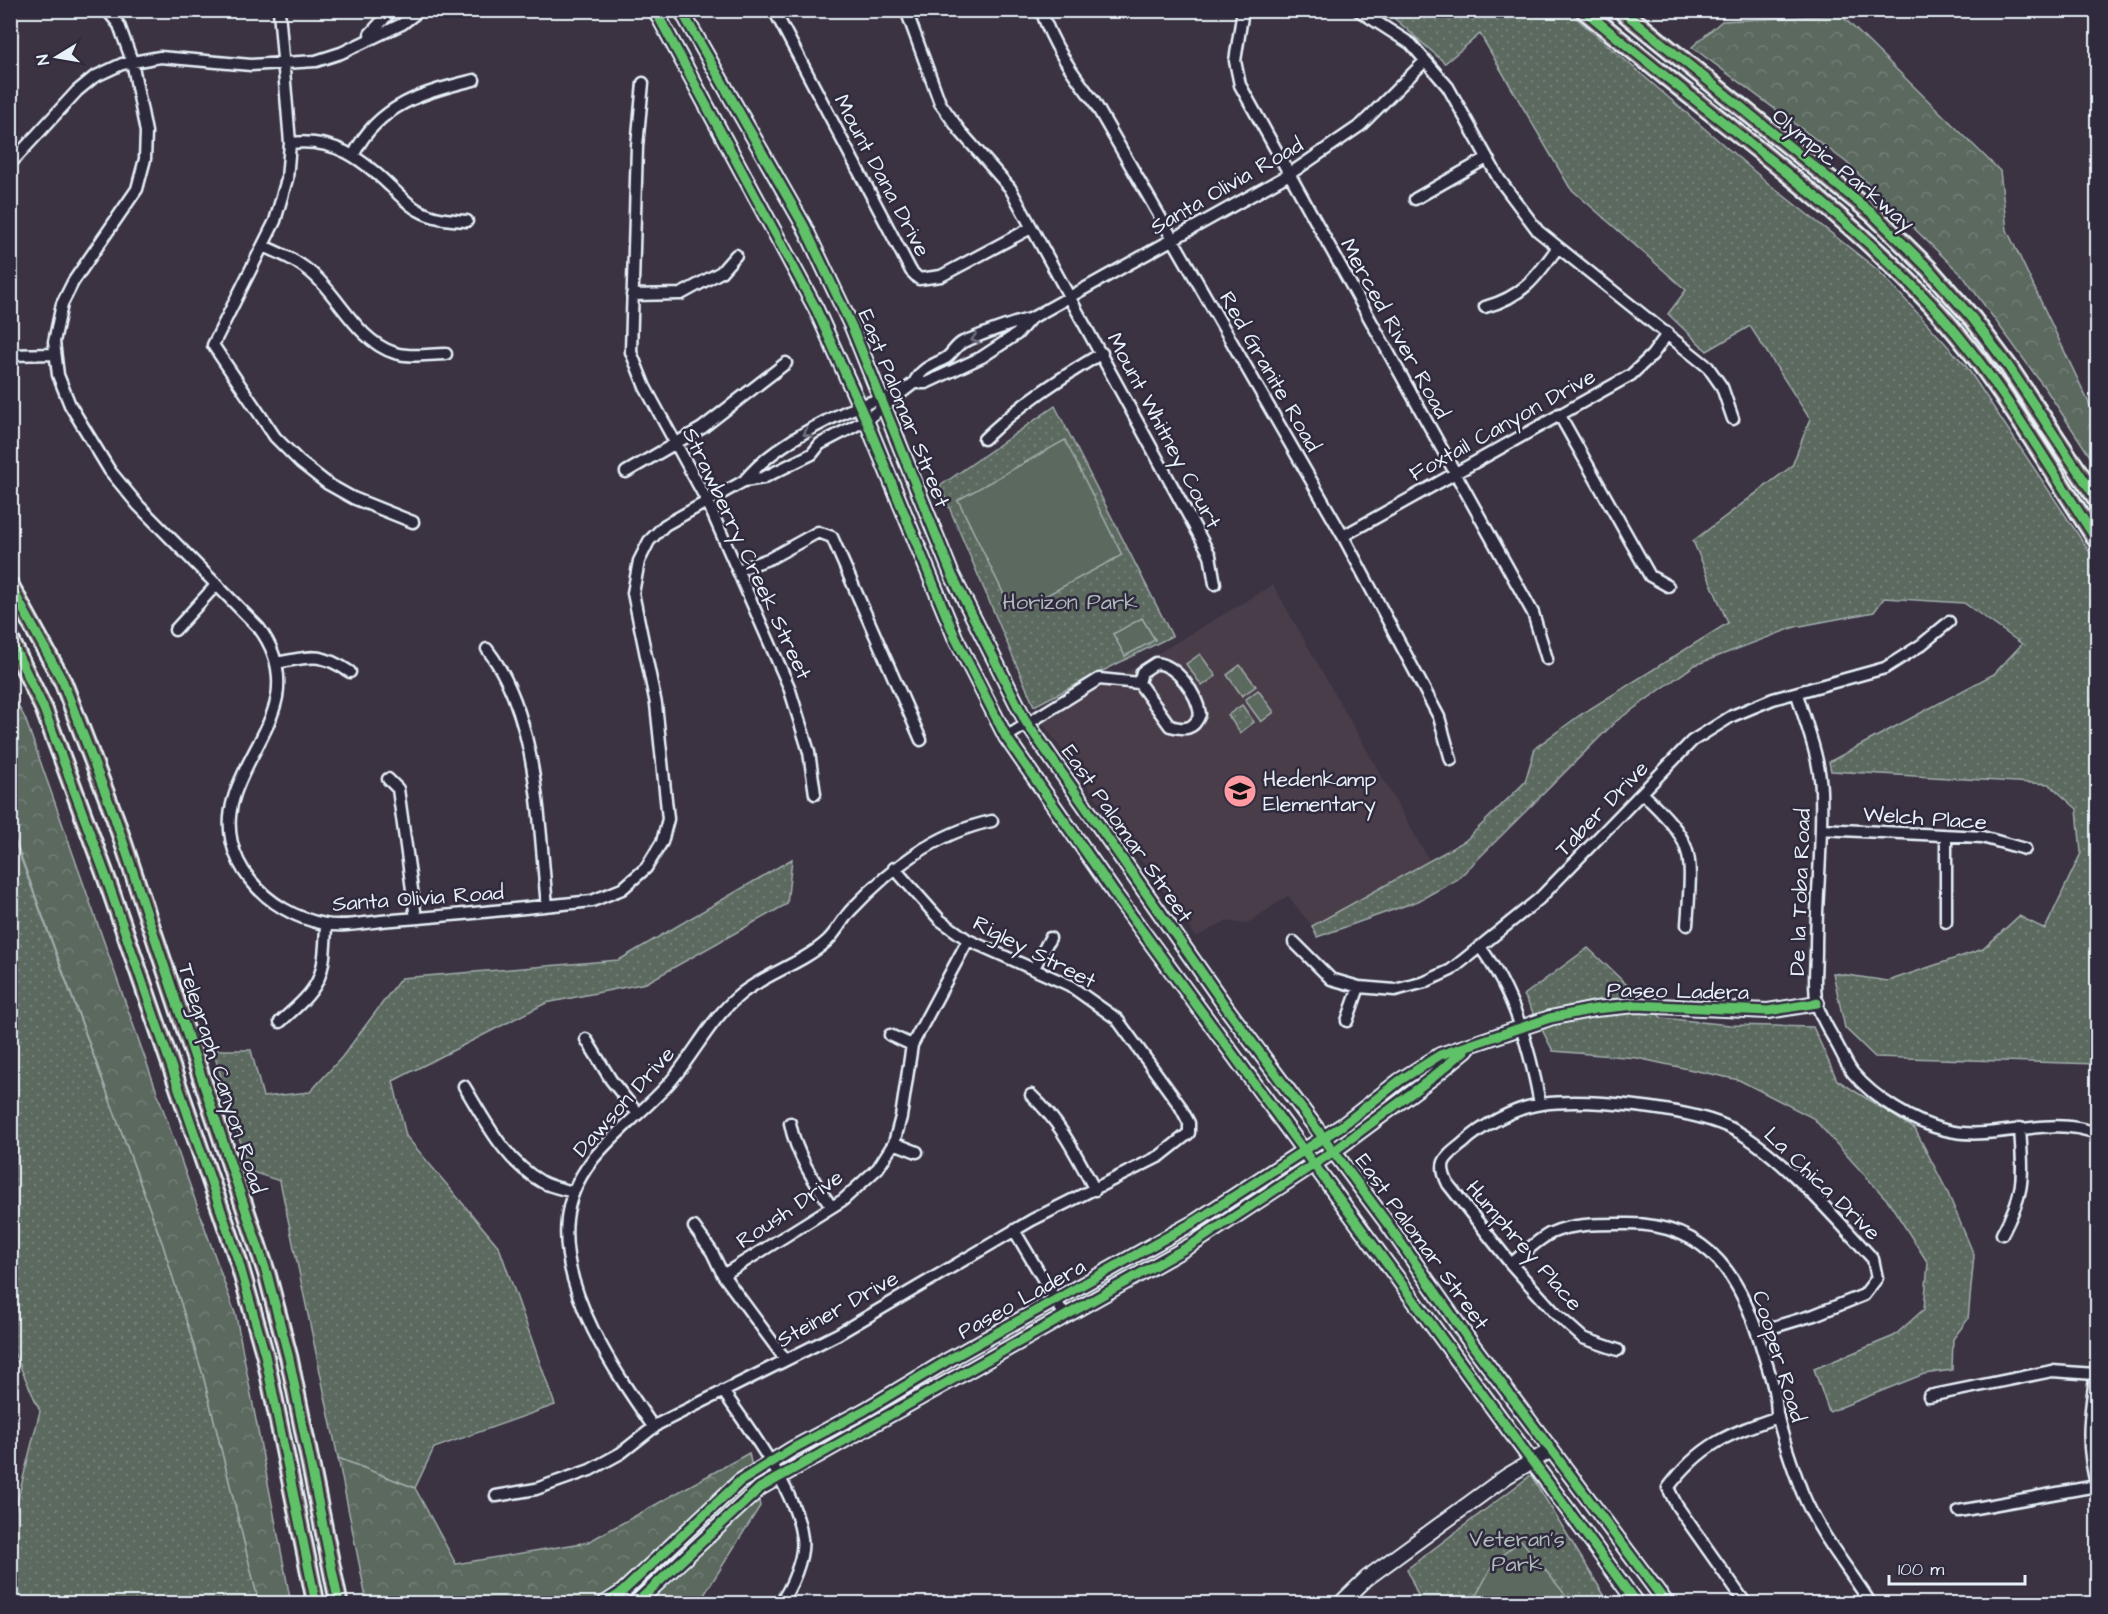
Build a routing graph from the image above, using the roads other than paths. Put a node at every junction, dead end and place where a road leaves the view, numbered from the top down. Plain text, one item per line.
1 (107, 10) edge
2 (279, 10) edge
3 (392, 10) edge
4 (420, 10) edge
5 (655, 10) edge
6 (681, 10) edge
7 (774, 10) edge
8 (906, 10) edge
9 (1041, 10) edge
10 (1243, 10) edge
11 (1358, 10) edge
12 (1584, 10) edge
13 (1621, 10) edge
14 (364, 41) junction
15 (1667, 49) junction
16 (132, 61) junction
17 (1425, 61) junction
18 (284, 63) junction
19 (1653, 69) junction
20 (474, 80) dead end
21 (643, 83) dead end
22 (290, 143) junction
23 (354, 154) junction
24 (1487, 158) junction
25 (10, 164) edge
26 (1288, 175) junction
27 (1415, 199) dead end
28 (467, 221) dead end
29 (1031, 228) junction
30 (1173, 238) junction
31 (263, 246) junction
32 (1558, 248) junction
33 (736, 255) dead end
34 (632, 295) junction
35 (1071, 297) junction
36 (1485, 307) dead end
37 (1030, 319) junction
38 (1668, 333) junction
39 (1102, 353) junction
40 (54, 354) junction
41 (446, 354) dead end
42 (10, 355) edge
43 (786, 363) dead end
44 (914, 383) junction
45 (882, 403) junction
46 (862, 414) junction
47 (1559, 414) junction
48 (1733, 419) dead end
49 (984, 439) dead end
50 (677, 443) junction
51 (626, 472) dead end
52 (1454, 473) junction
53 (744, 481) junction
54 (707, 501) junction
55 (2097, 501) edge
56 (413, 522) dead end
57 (1342, 537) junction
58 (2097, 542) edge
59 (738, 570) junction
60 (217, 584) junction
61 (1215, 584) dead end
62 (10, 585) edge
63 (1668, 586) dead end
64 (1948, 622) dead end
65 (175, 630) dead end
66 (10, 639) edge
67 (487, 649) dead end
68 (1547, 659) dead end
69 (276, 663) junction
70 (350, 672) dead end
71 (1138, 683) junction
72 (1797, 694) junction
73 (1026, 722) junction
74 (1006, 737) junction
75 (921, 740) dead end
76 (1451, 760) dead end
77 (388, 779) dead end
78 (1642, 793) junction
79 (815, 794) dead end
80 (992, 821) dead end
81 (1821, 829) junction
82 (1946, 837) junction
83 (2025, 849) dead end
84 (894, 868) junction
85 (547, 906) junction
86 (416, 918) junction
87 (1946, 922) dead end
88 (326, 925) junction
89 (1687, 925) dead end
90 (1050, 938) dead end
91 (968, 940) junction
92 (1294, 942) dead end
93 (1480, 947) junction
94 (1034, 968) junction
95 (1359, 987) junction
96 (1817, 1003) junction
97 (1347, 1021) dead end
98 (280, 1022) dead end
99 (1520, 1028) junction
100 (890, 1035) dead end
101 (586, 1039) dead end
102 (912, 1045) junction
103 (1471, 1046) junction
104 (464, 1086) dead end
105 (1031, 1095) dead end
106 (1540, 1104) junction
107 (638, 1114) junction
108 (790, 1123) dead end
109 (2020, 1128) junction
110 (1189, 1132) joint
111 (2097, 1134) edge
112 (1324, 1138) junction
113 (894, 1143) junction
114 (1303, 1149) junction
115 (1334, 1151) junction
116 (917, 1152) dead end
117 (1314, 1163) junction
118 (1442, 1172) joint
119 (1095, 1190) junction
120 (573, 1192) junction
121 (831, 1206) junction
122 (694, 1227) dead end
123 (1014, 1230) junction
124 (2002, 1234) dead end
125 (1511, 1264) junction
126 (723, 1275) junction
127 (1055, 1301) junction
128 (1065, 1316) junction
129 (1757, 1332) junction
130 (1618, 1350) dead end
131 (785, 1359) junction
132 (2097, 1359) edge
133 (2096, 1374) junction
134 (723, 1391) junction
135 (1929, 1396) dead end
136 (1778, 1417) junction
137 (654, 1428) junction
138 (1551, 1450) junction
139 (1532, 1461) junction
140 (771, 1463) junction
141 (778, 1477) junction
142 (2097, 1488) edge
143 (496, 1496) dead end
144 (1959, 1511) dead end
145 (784, 1602) edge
146 (316, 1604) edge
147 (339, 1604) edge
148 (604, 1604) edge
149 (635, 1604) edge
150 (1340, 1604) edge
151 (1637, 1604) edge
152 (1667, 1604) edge
153 (1746, 1604) edge
154 (1871, 1604) edge

1 - 16 street, Santa Olivia Road
2 - 18 street
3 - 14 street
4 - 14 street
5 - 46 main road, East Palomar Street
6 - 45 main road, East Palomar Street
7 - 29 street, Mount Dana Drive
8 - 29 street, Mount Whitney Court
9 - 30 street, Red Granite Road
10 - 26 street, Merced River Road
11 - 17 street
12 - 19 main road, Olympic Parkway
13 - 15 main road, Olympic Parkway
14 - 18 street
15 - 19 main road
15 - 55 main road, Olympic Parkway
16 - 18 street
16 - 25 street
16 - 40 street, Santa Olivia Road
17 - 24 street
17 - 26 street, Santa Olivia Road
18 - 22 street
19 - 58 main road, Olympic Parkway
20 - 23 street
21 - 34 street, Strawberry Creek Street
22 - 23 street
22 - 31 street
23 - 28 street
24 - 27 street
24 - 32 street
26 - 30 street, Santa Olivia Road
26 - 52 street, Merced River Road
29 - 35 street, Mount Whitney Court
30 - 35 street, Santa Olivia Road
30 - 57 street, Red Granite Road
31 - 41 street
31 - 56 street
32 - 36 street
32 - 38 street
33 - 34 street
34 - 50 street, Strawberry Creek Street
35 - 37 street, Santa Olivia Road
35 - 39 street, Mount Whitney Court
37 - 44 street, Santa Olivia Road
37 -> 44 street, Santa Olivia Road
38 - 47 street, Foxtail Canyon Drive
38 - 48 street
39 - 49 street
39 - 61 street, Mount Whitney Court
40 - 42 street
40 - 60 street, Santa Olivia Road
43 - 50 street
44 - 45 street, Santa Olivia Road
45 - 46 street, Santa Olivia Road
45 - 73 main road, East Palomar Street
46 -> 53 street, Santa Olivia Road
46 - 53 street, Santa Olivia Road
46 - 74 main road, East Palomar Street
47 - 52 street, Foxtail Canyon Drive
47 - 63 street
50 - 51 street
50 - 54 street, Strawberry Creek Street
52 - 57 street, Foxtail Canyon Drive
52 - 68 street, Merced River Road
53 - 54 street, Santa Olivia Road
54 - 59 street, Strawberry Creek Street
54 - 85 street, Santa Olivia Road
57 - 76 street, Red Granite Road
59 - 75 street
59 - 79 street, Strawberry Creek Street
60 - 65 street
60 - 69 street, Santa Olivia Road
62 - 147 main road, Telegraph Canyon Road
64 - 72 street, Taber Drive
66 - 146 main road, Telegraph Canyon Road
67 - 85 street
69 - 70 street
69 - 88 street, Santa Olivia Road
71 - 71 street
71 - 73 street
72 - 78 street, Taber Drive
72 - 81 street, De la Toba Road
73 - 74 street
73 - 112 main road, East Palomar Street
74 - 114 main road, East Palomar Street
77 - 86 street
78 - 89 street
78 - 93 street, Taber Drive
80 - 84 street, Dawson Drive
81 - 82 street, Welch Place
81 - 96 street, De la Toba Road
82 - 83 street, Welch Place
82 - 87 street
84 - 91 street, Rigley Street
84 - 107 street, Dawson Drive
85 - 86 street, Santa Olivia Road
86 - 88 street, Santa Olivia Road
88 - 98 street
90 - 94 street
91 - 94 street, Rigley Street
91 - 102 street, Roush Drive
92 - 95 street, Taber Drive
93 - 95 street, Taber Drive
93 - 99 street
94 - 110 street, Rigley Street
95 - 97 street
96 - 99 main road, Paseo Ladera
96 - 109 street, De la Toba Road
99 - 103 main road, Paseo Ladera
99 - 106 street
100 - 102 street
101 - 107 street
102 - 113 street, Roush Drive
103 - 112 main road, Paseo Ladera
103 - 115 main road, Paseo Ladera
104 - 120 street
105 - 119 street
106 - 118 street, La Chica Drive
106 - 129 street, La Chica Drive
107 - 120 street, Dawson Drive
108 - 121 street
109 - 111 street, De la Toba Road
109 - 124 street
110 - 119 street, Steiner Drive
112 - 114 main road, Paseo Ladera
112 - 115 main road, East Palomar Street
113 - 116 street
113 - 121 street, Roush Drive
114 - 117 main road, East Palomar Street
114 - 127 main road, Paseo Ladera
115 - 117 main road, Paseo Ladera
115 - 138 main road, East Palomar Street
117 - 128 main road, Paseo Ladera
117 - 139 main road, East Palomar Street
118 - 125 street, Humphrey Place
119 - 123 street, Steiner Drive
120 - 137 street, Dawson Drive
121 - 126 street, Roush Drive
122 - 126 street
123 - 127 street
123 - 131 street, Steiner Drive
125 - 129 street, Cooper Road
125 - 130 street, Humphrey Place
126 - 131 street
127 - 128 street
127 - 140 main road, Paseo Ladera
128 - 141 main road, Paseo Ladera
129 - 136 street, Cooper Road
131 - 134 street, Steiner Drive
132 - 133 street
133 - 135 street
133 - 142 street
134 - 137 street, Steiner Drive
134 - 140 street
136 - 153 street
136 - 154 street, Cooper Road
137 - 143 street, Steiner Drive
138 - 139 main road
138 - 152 main road, East Palomar Street
139 - 150 main road
139 - 151 main road, East Palomar Street
140 - 141 street
140 - 148 main road, Paseo Ladera
141 - 145 street
141 - 149 main road, Paseo Ladera
142 - 144 street

